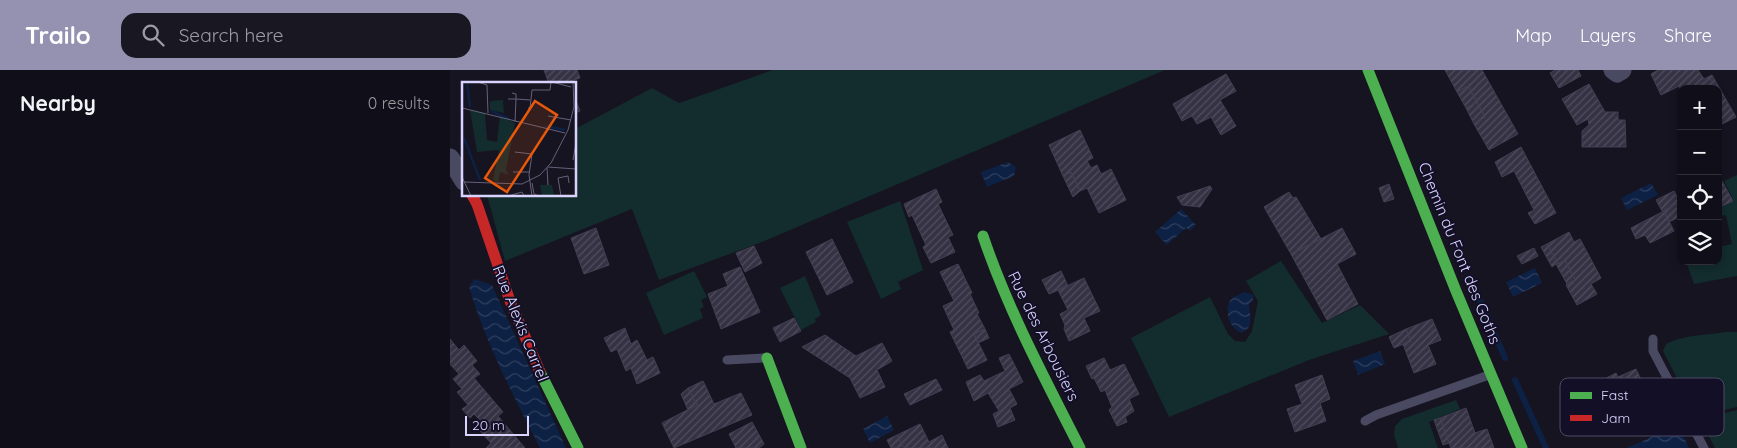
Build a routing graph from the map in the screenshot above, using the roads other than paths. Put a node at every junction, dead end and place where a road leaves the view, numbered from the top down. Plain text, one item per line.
1 (1368, 70) edge
2 (1613, 70) edge
3 (1622, 70) edge
4 (450, 158) edge
5 (462, 178) edge
6 (473, 196) edge
7 (983, 236) dead end
8 (1653, 339) dead end
9 (767, 358) joint
10 (727, 360) dead end
11 (1492, 374) junction
12 (1667, 378) edge
13 (1365, 421) dead end
14 (1698, 436) edge
15 (578, 448) edge
16 (801, 448) edge
17 (1081, 448) edge
18 (1522, 448) edge
19 (1704, 448) edge

1 - 11 street, Chemin du Font des Goths
2 - 3 street
4 - 5 street
6 - 15 street, Rue Alexis Carrel
7 - 17 street, Rue des Arbousiers
8 - 12 lane
9 - 10 lane
9 - 16 street
11 - 13 lane
11 - 18 street, Chemin du Font des Goths
14 - 19 lane

